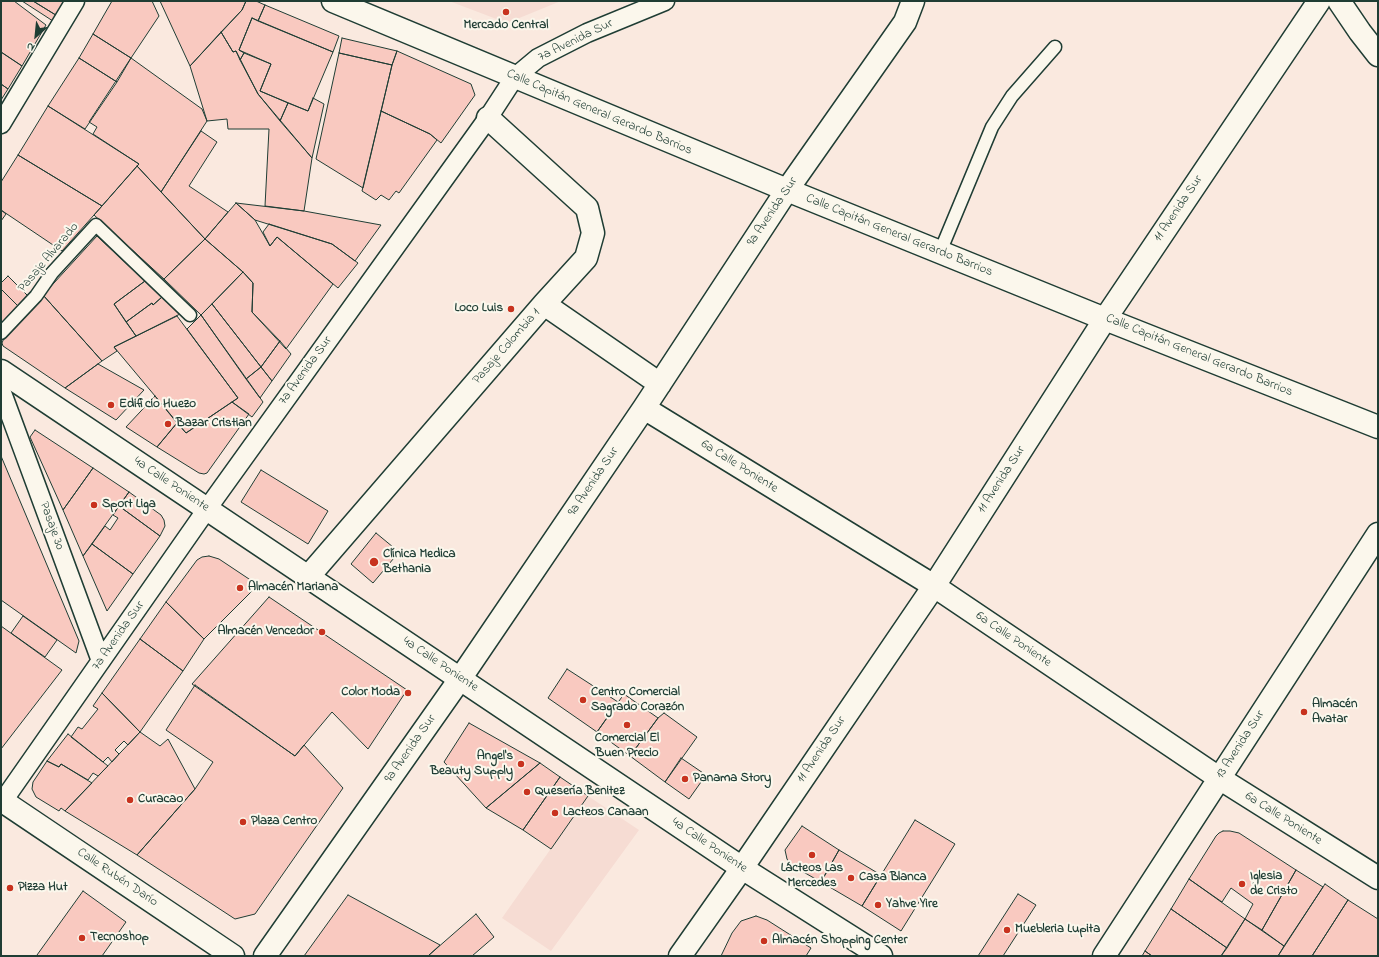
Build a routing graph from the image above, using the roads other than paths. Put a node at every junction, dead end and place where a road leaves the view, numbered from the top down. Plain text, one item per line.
1 (75, 1) edge
2 (333, 1) edge
3 (665, 1) edge
4 (913, 1) edge
5 (1319, 1) edge
6 (1340, 1) edge
7 (1055, 47) dead end
8 (1378, 55) edge
9 (514, 78) junction
10 (488, 118) junction
11 (1, 124) edge
12 (787, 190) junction
13 (940, 252) junction
14 (544, 304) junction
15 (190, 315) dead end
16 (1105, 319) junction
17 (1, 334) edge
18 (1, 371) edge
19 (660, 384) junction
20 (1, 390) edge
21 (644, 408) junction
22 (1378, 427) edge
23 (207, 509) junction
24 (1378, 534) edge
25 (308, 577) junction
26 (934, 586) junction
27 (101, 661) junction
28 (460, 679) junction
29 (1219, 778) junction
30 (2, 802) edge
31 (742, 868) junction
32 (1378, 878) edge
33 (233, 956) edge
34 (265, 956) edge
35 (680, 956) edge
36 (881, 956) edge
37 (1104, 956) edge

1 - 11 street
2 - 9 street, Calle Capitán General Gerardo Barrios
3 - 9 street, 7a Avenida Sur
4 - 12 street, 9a Avenida Sur
5 - 16 street, 11 Avenida Sur
6 - 8 street
7 - 13 lane
9 - 10 street, 7a Avenida Sur
9 - 12 street, Calle Capitán General Gerardo Barrios
10 - 14 street, Pasaje Colombia 1
10 - 23 street, 7a Avenida Sur
12 - 13 street, Calle Capitán General Gerardo Barrios
12 - 19 street, 9a Avenida Sur
13 - 16 street, Calle Capitán General Gerardo Barrios
14 - 19 street
14 - 25 street, Pasaje Colombia 1
15 - 17 lane, Pasaje Alvarado
16 - 22 street, Calle Capitán General Gerardo Barrios
16 - 26 street, 11 Avenida Sur
18 - 23 street, 4a Calle Poniente
19 - 21 street, 9a Avenida Sur
20 - 27 street, Pasaje 30
21 - 26 street, 6a Calle Poniente
21 - 28 street, 9a Avenida Sur
23 - 25 street, 4a Calle Poniente
23 - 27 street, 7a Avenida Sur
24 - 29 street, 13 Avenida Sur
25 - 28 street, 4a Calle Poniente
26 - 29 street, 6a Calle Poniente
26 - 31 street, 11 Avenida Sur
27 - 30 street, 7a Avenida Sur
28 - 31 street, 4a Calle Poniente
28 - 34 street, 9a Avenida Sur
29 - 32 street, 6a Calle Poniente
29 - 37 street, 13 Avenida Sur
30 - 33 street, Calle Rubén Darío
31 - 35 street, 11 Avenida Sur
31 - 36 street, 4a Calle Poniente

